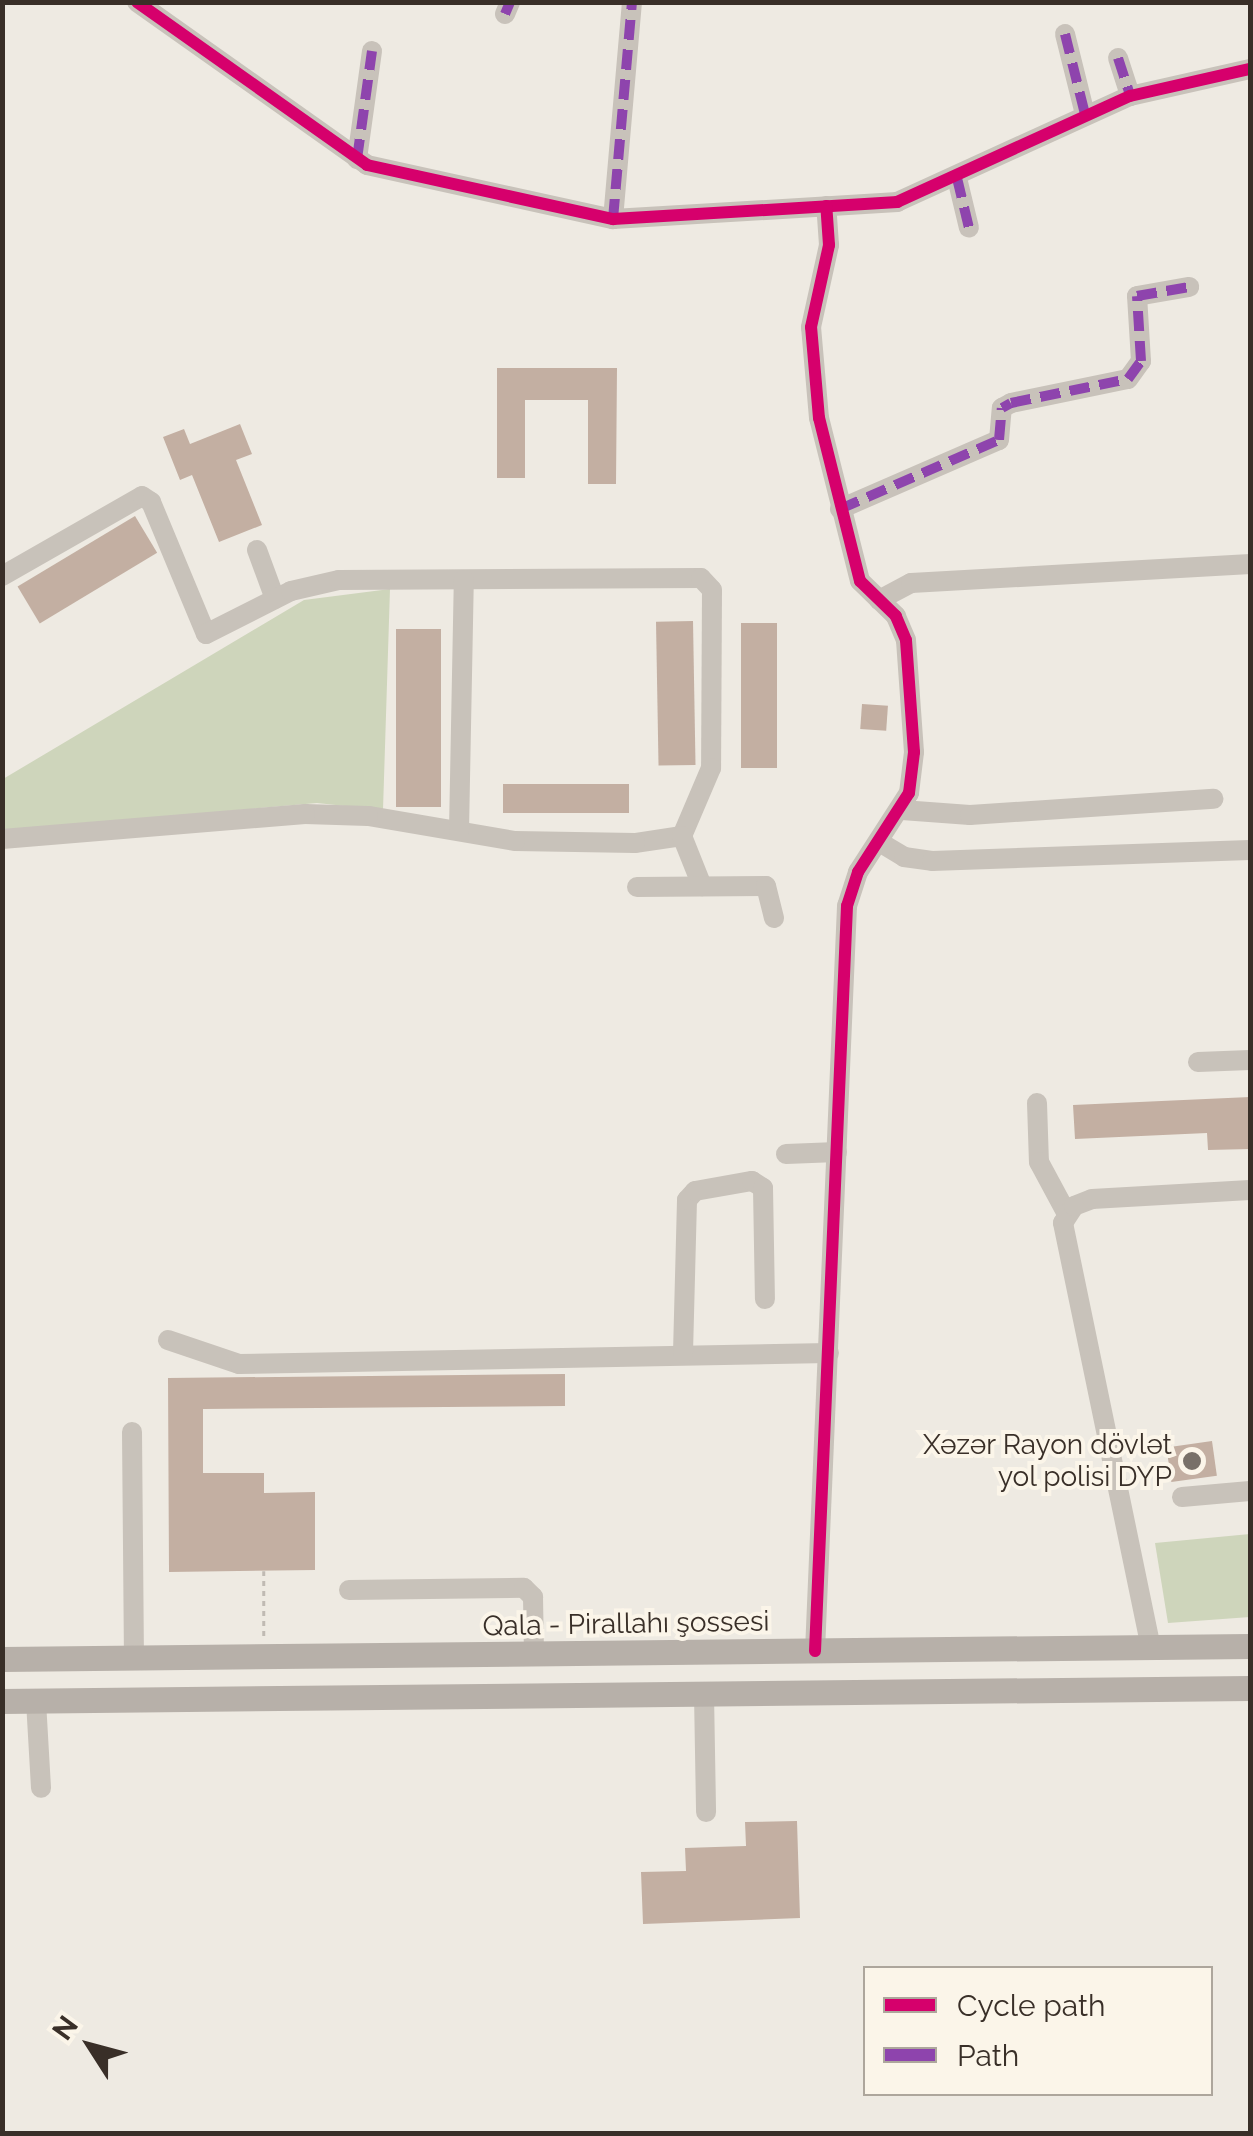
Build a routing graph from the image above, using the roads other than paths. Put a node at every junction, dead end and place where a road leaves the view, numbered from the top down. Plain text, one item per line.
1 (137, 2) edge
2 (632, 2) edge
3 (1065, 34) dead end
4 (372, 50) dead end
5 (1118, 58) dead end
6 (1250, 69) edge
7 (1130, 96) junction
8 (1085, 114) junction
9 (357, 160) junction
10 (957, 178) junction
11 (826, 206) junction
12 (613, 219) junction
13 (970, 228) dead end
14 (1188, 287) dead end
15 (840, 509) junction
16 (257, 550) dead end
17 (1250, 564) edge
18 (2, 576) edge
19 (464, 580) junction
20 (276, 599) junction
21 (879, 600) junction
22 (1214, 798) dead end
23 (902, 810) junction
24 (459, 832) junction
25 (682, 836) junction
26 (2, 839) edge
27 (881, 843) junction
28 (1250, 850) edge
29 (636, 886) dead end
30 (702, 886) junction
31 (774, 918) dead end
32 (1250, 1060) edge
33 (1198, 1062) dead end
34 (1037, 1103) dead end
35 (837, 1152) junction
36 (786, 1154) dead end
37 (1250, 1190) edge
38 (1067, 1214) junction
39 (765, 1299) dead end
40 (168, 1340) dead end
41 (828, 1353) junction
42 (684, 1354) junction
43 (132, 1432) dead end
44 (1250, 1490) edge
45 (1182, 1497) dead end
46 (350, 1590) dead end
47 (1250, 1646) edge
48 (1151, 1648) junction
49 (816, 1651) junction
50 (534, 1656) junction
51 (2, 1659) edge
52 (134, 1659) junction
53 (1250, 1688) edge
54 (704, 1694) junction
55 (36, 1700) junction
56 (2, 1701) edge
57 (41, 1788) dead end
58 (706, 1812) dead end

1 - 9 street
2 - 12 street
3 - 8 street
4 - 9 street
5 - 7 street
6 - 7 street
7 - 8 street
8 - 10 street
9 - 12 street
10 - 11 street
10 - 13 street
11 - 12 street
11 - 15 street
14 - 15 street
15 - 21 street
16 - 20 street
17 - 21 street
18 - 20 street
19 - 20 street
19 - 24 street
19 - 25 street
21 - 23 street
22 - 23 street
23 - 27 street
24 - 25 street
24 - 26 street
25 - 30 street
27 - 28 street
27 - 35 street
29 - 30 street
30 - 31 street
32 - 33 street
34 - 38 street
35 - 36 street
35 - 41 street
37 - 38 street
38 - 48 street
39 - 42 street
40 - 42 street
41 - 42 street
41 - 49 street
43 - 52 street
44 - 45 street
46 - 50 street
47 - 48 main road, Qala - Pirallahı şossesi
48 - 49 main road, Qala - Pirallahı şossesi
49 - 50 main road, Qala - Pirallahı şossesi
50 - 52 main road, Qala - Pirallahı şossesi
51 - 52 main road, Qala - Pirallahı şossesi
53 - 54 main road
54 - 55 main road
54 - 58 street
55 - 56 main road
55 - 57 street

